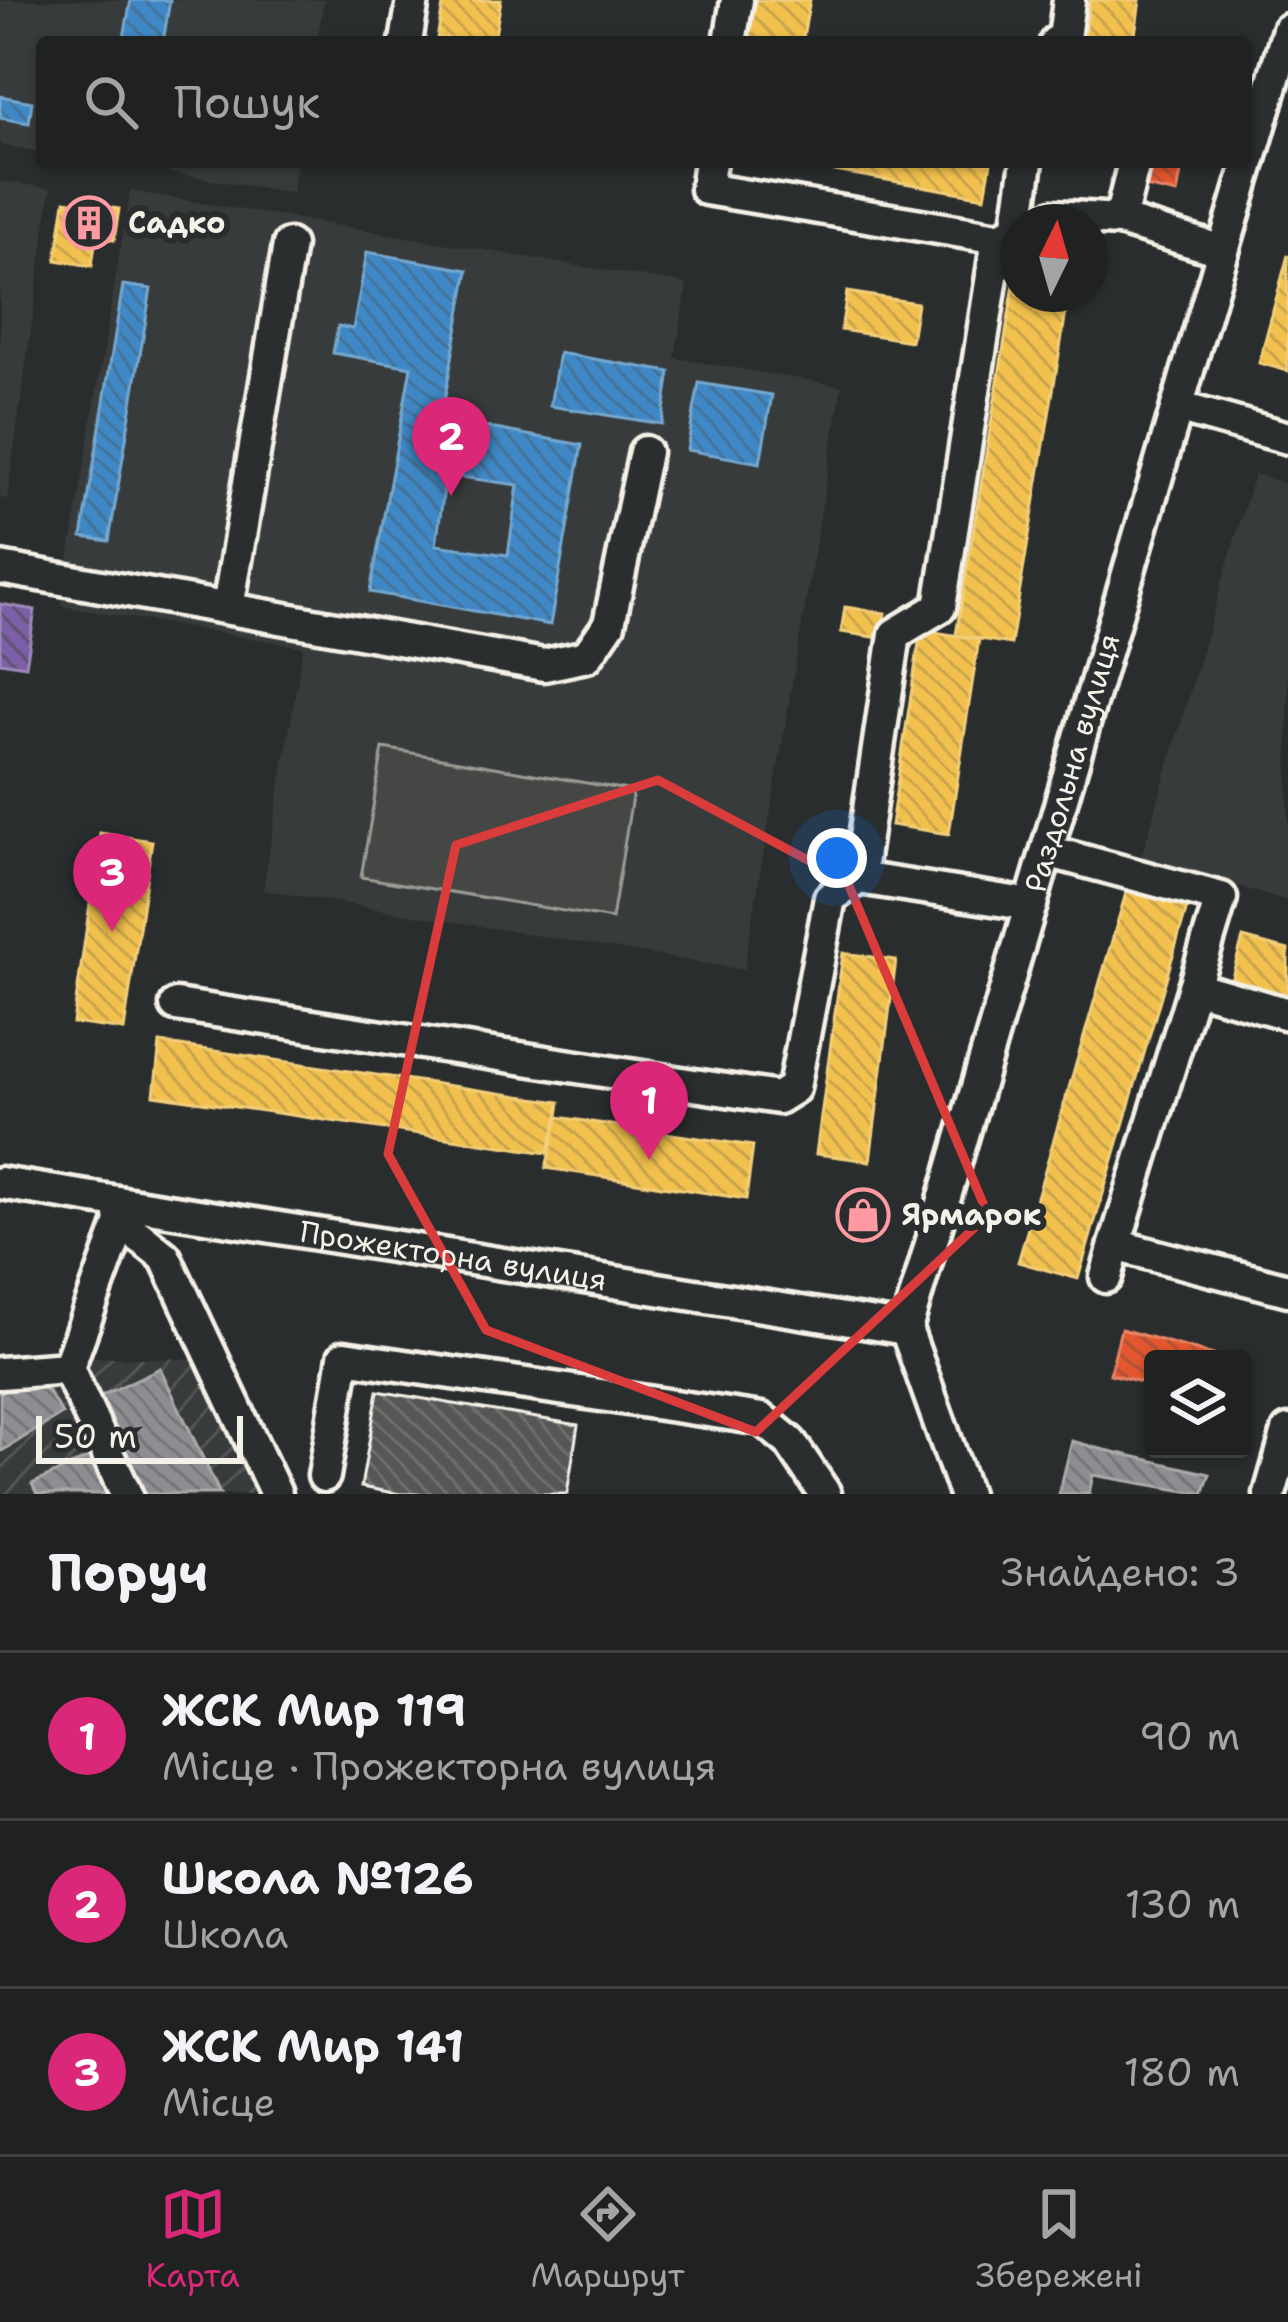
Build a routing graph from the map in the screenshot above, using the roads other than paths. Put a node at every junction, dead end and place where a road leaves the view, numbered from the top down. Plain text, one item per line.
1 (412, 0) edge
2 (737, 0) edge
3 (1069, 0) edge
4 (1288, 30) edge
5 (407, 36) edge
6 (731, 36) edge
7 (1064, 36) edge
8 (1252, 152) edge
9 (709, 168) edge
10 (1026, 168) edge
11 (1133, 168) edge
12 (1247, 168) edge
13 (1018, 204) edge
14 (1108, 219) edge
15 (1120, 220) junction
16 (1000, 231) edge
17 (289, 245) dead end
18 (1223, 251) junction
19 (1000, 291) edge
20 (1177, 407) junction
21 (1288, 438) edge
22 (645, 452) dead end
23 (0, 568) edge
24 (228, 608) junction
25 (1047, 851) junction
26 (859, 878) junction
27 (1031, 904) junction
28 (1194, 987) junction
29 (176, 1005) dead end
30 (1288, 1014) edge
31 (0, 1183) edge
32 (120, 1212) junction
33 (1115, 1245) junction
34 (1106, 1277) dead end
35 (1288, 1290) edge
36 (906, 1329) junction
37 (68, 1368) junction
38 (0, 1373) edge
39 (1288, 1431) edge
40 (324, 1476) dead end
41 (126, 1494) edge
42 (276, 1494) edge
43 (825, 1494) edge
44 (965, 1494) edge
45 (1270, 1494) edge

1 - 5 street
2 - 6 street
3 - 7 street
4 - 8 street, Раздольна вулиця
9 - 16 street
10 - 13 street
11 - 15 street
12 - 18 street, Раздольна вулиця
14 - 15 street
15 - 18 street
17 - 24 street
18 - 20 street, Раздольна вулиця
19 - 26 street
20 - 21 street
20 - 25 street, Раздольна вулиця
22 - 24 street
23 - 24 street
25 - 27 street, Раздольна вулиця
25 - 28 street
26 - 27 street
26 - 29 street
27 - 36 street, Раздольна вулиця
28 - 30 street
28 - 33 street
31 - 32 street, Прожекторна вулиця
32 - 36 street, Прожекторна вулиця
32 - 37 street
32 - 42 street
33 - 34 street
33 - 35 street
36 - 44 street
37 - 38 street
37 - 41 street
39 - 45 street
40 - 43 street

